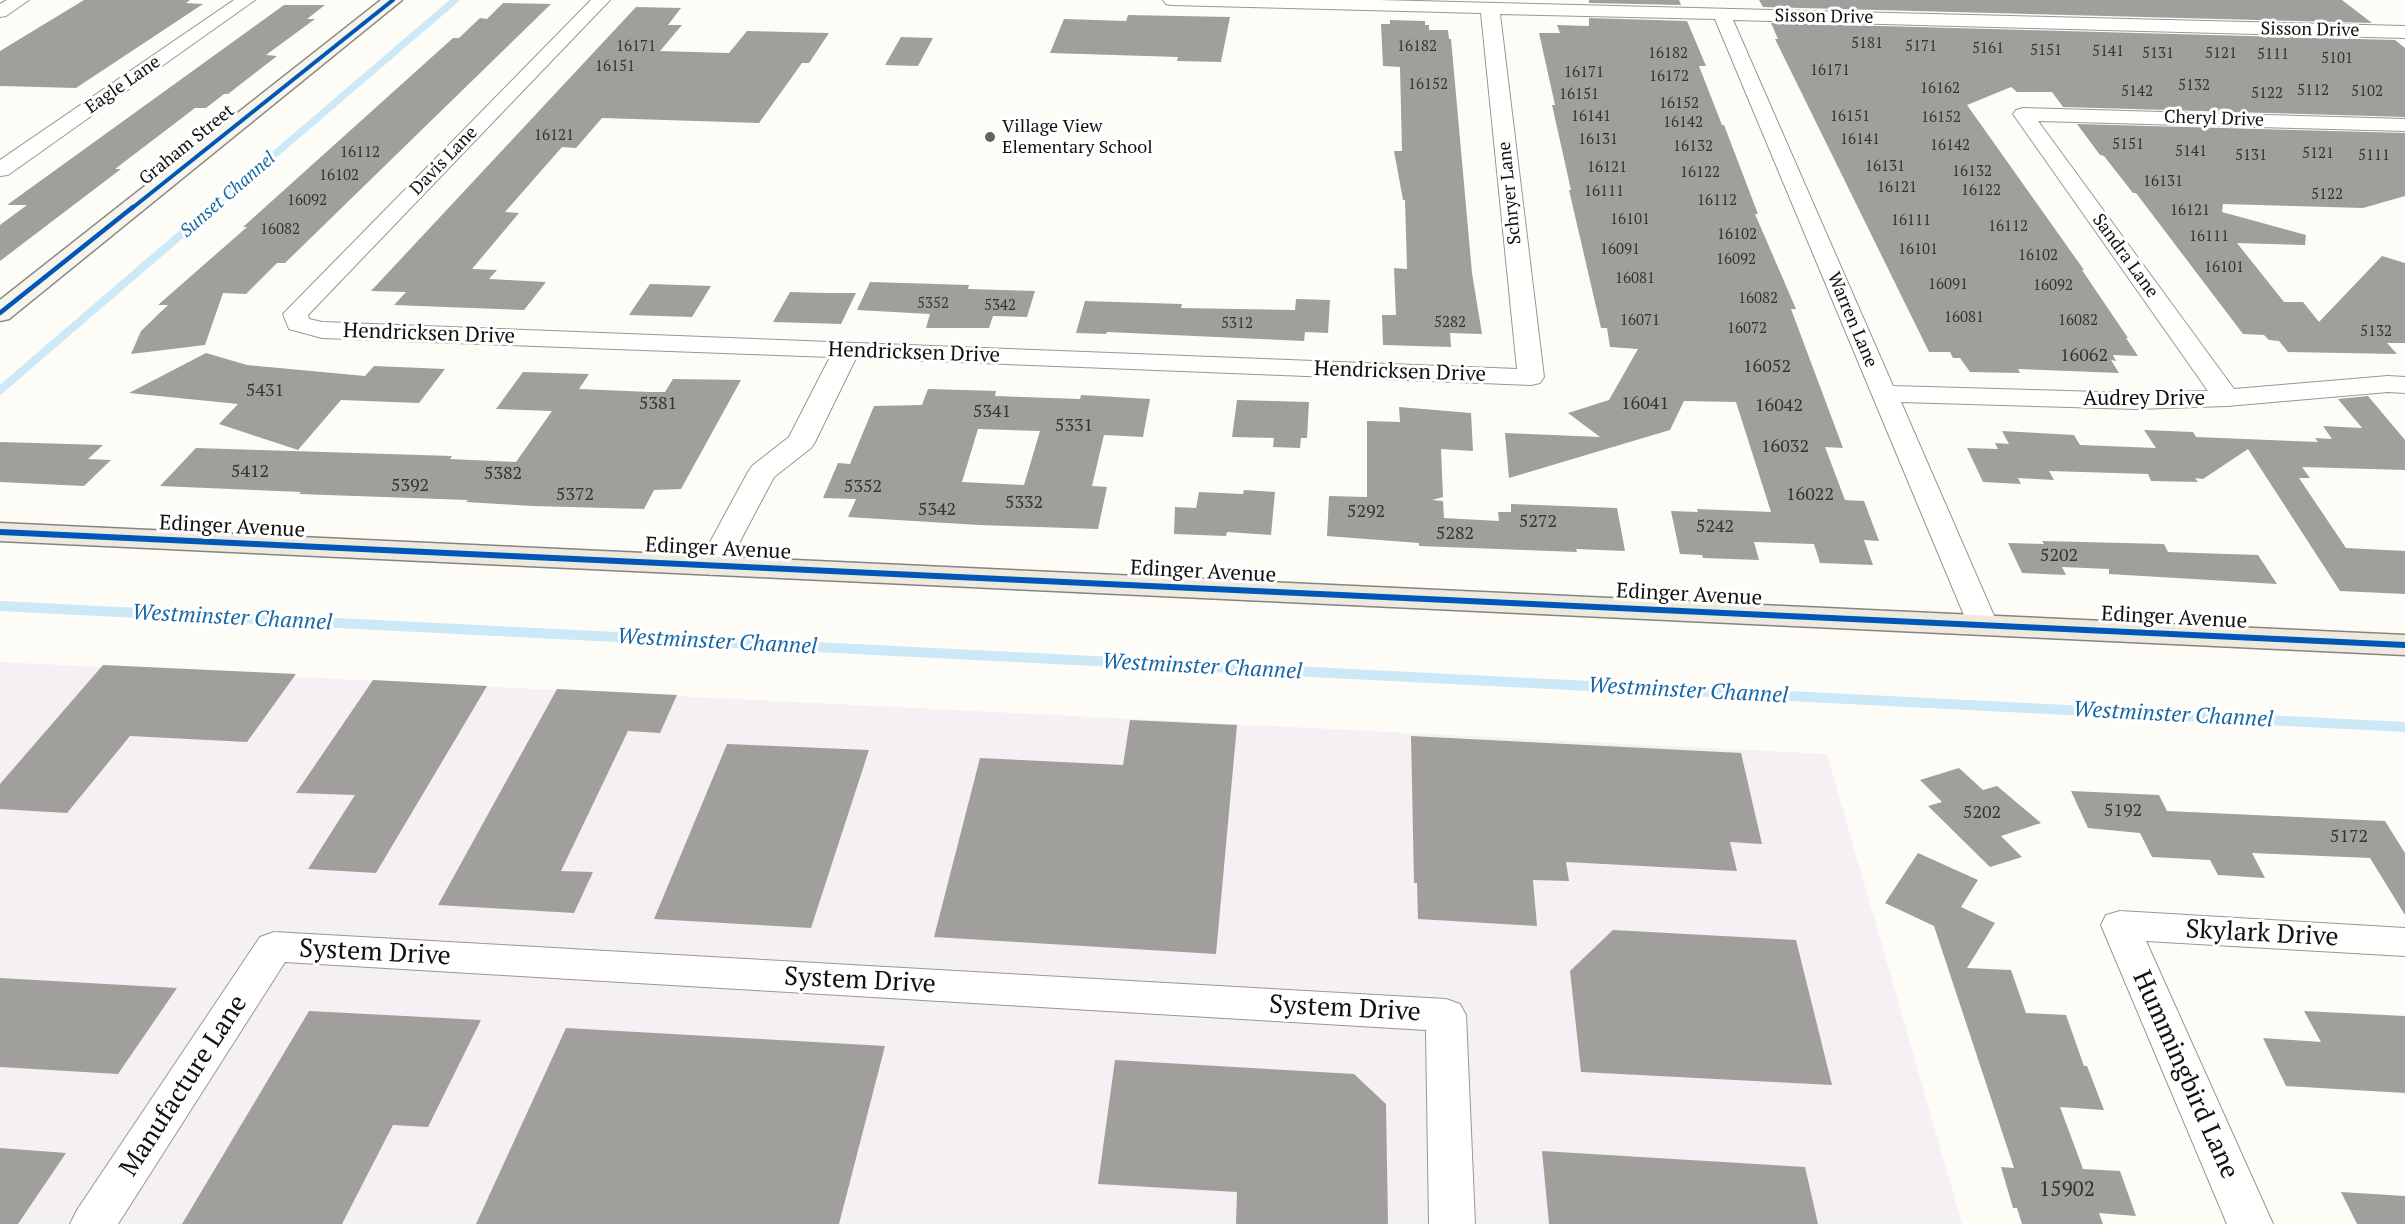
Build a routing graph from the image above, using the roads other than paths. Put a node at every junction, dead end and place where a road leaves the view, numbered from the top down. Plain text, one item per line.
1 (20, 0) edge
2 (246, 0) edge
3 (393, 0) edge
4 (601, 0) edge
5 (1172, 0) edge
6 (1490, 9) junction
7 (0, 12) edge
8 (1722, 15) junction
9 (2405, 32) edge
10 (2023, 114) joint
11 (2405, 125) edge
12 (0, 170) edge
13 (0, 313) edge
14 (298, 324) joint
15 (847, 350) junction
16 (1530, 377) joint
17 (2405, 385) edge
18 (1883, 394) junction
19 (2228, 398) junction
20 (0, 532) edge
21 (712, 566) junction
22 (1982, 625) junction
23 (2405, 645) edge
24 (2120, 925) joint
25 (2405, 942) edge
26 (274, 947) joint
27 (93, 1224) edge
28 (1452, 1224) edge
29 (2250, 1224) edge

1 - 7 street
2 - 12 street, Eagle Lane
3 - 13 street, Graham Street
4 - 14 street, Davis Lane
5 - 6 street, Sisson Drive
6 - 8 street, Sisson Drive
6 - 16 street, Schryer Lane
8 - 9 street, Sisson Drive
8 - 18 street, Warren Lane
10 - 11 street, Cheryl Drive
10 - 19 street, Sandra Lane
14 - 15 street, Hendricksen Drive
15 - 16 street, Hendricksen Drive
15 - 21 street
17 - 19 street, Audrey Drive
18 - 19 street, Audrey Drive
18 - 22 street, Warren Lane
20 - 21 main road, Edinger Avenue
21 - 22 main road, Edinger Avenue
22 - 23 main road, Edinger Avenue
24 - 25 street, Skylark Drive
24 - 29 street, Hummingbird Lane
26 - 27 street, Manufacture Lane
26 - 28 street, System Drive

